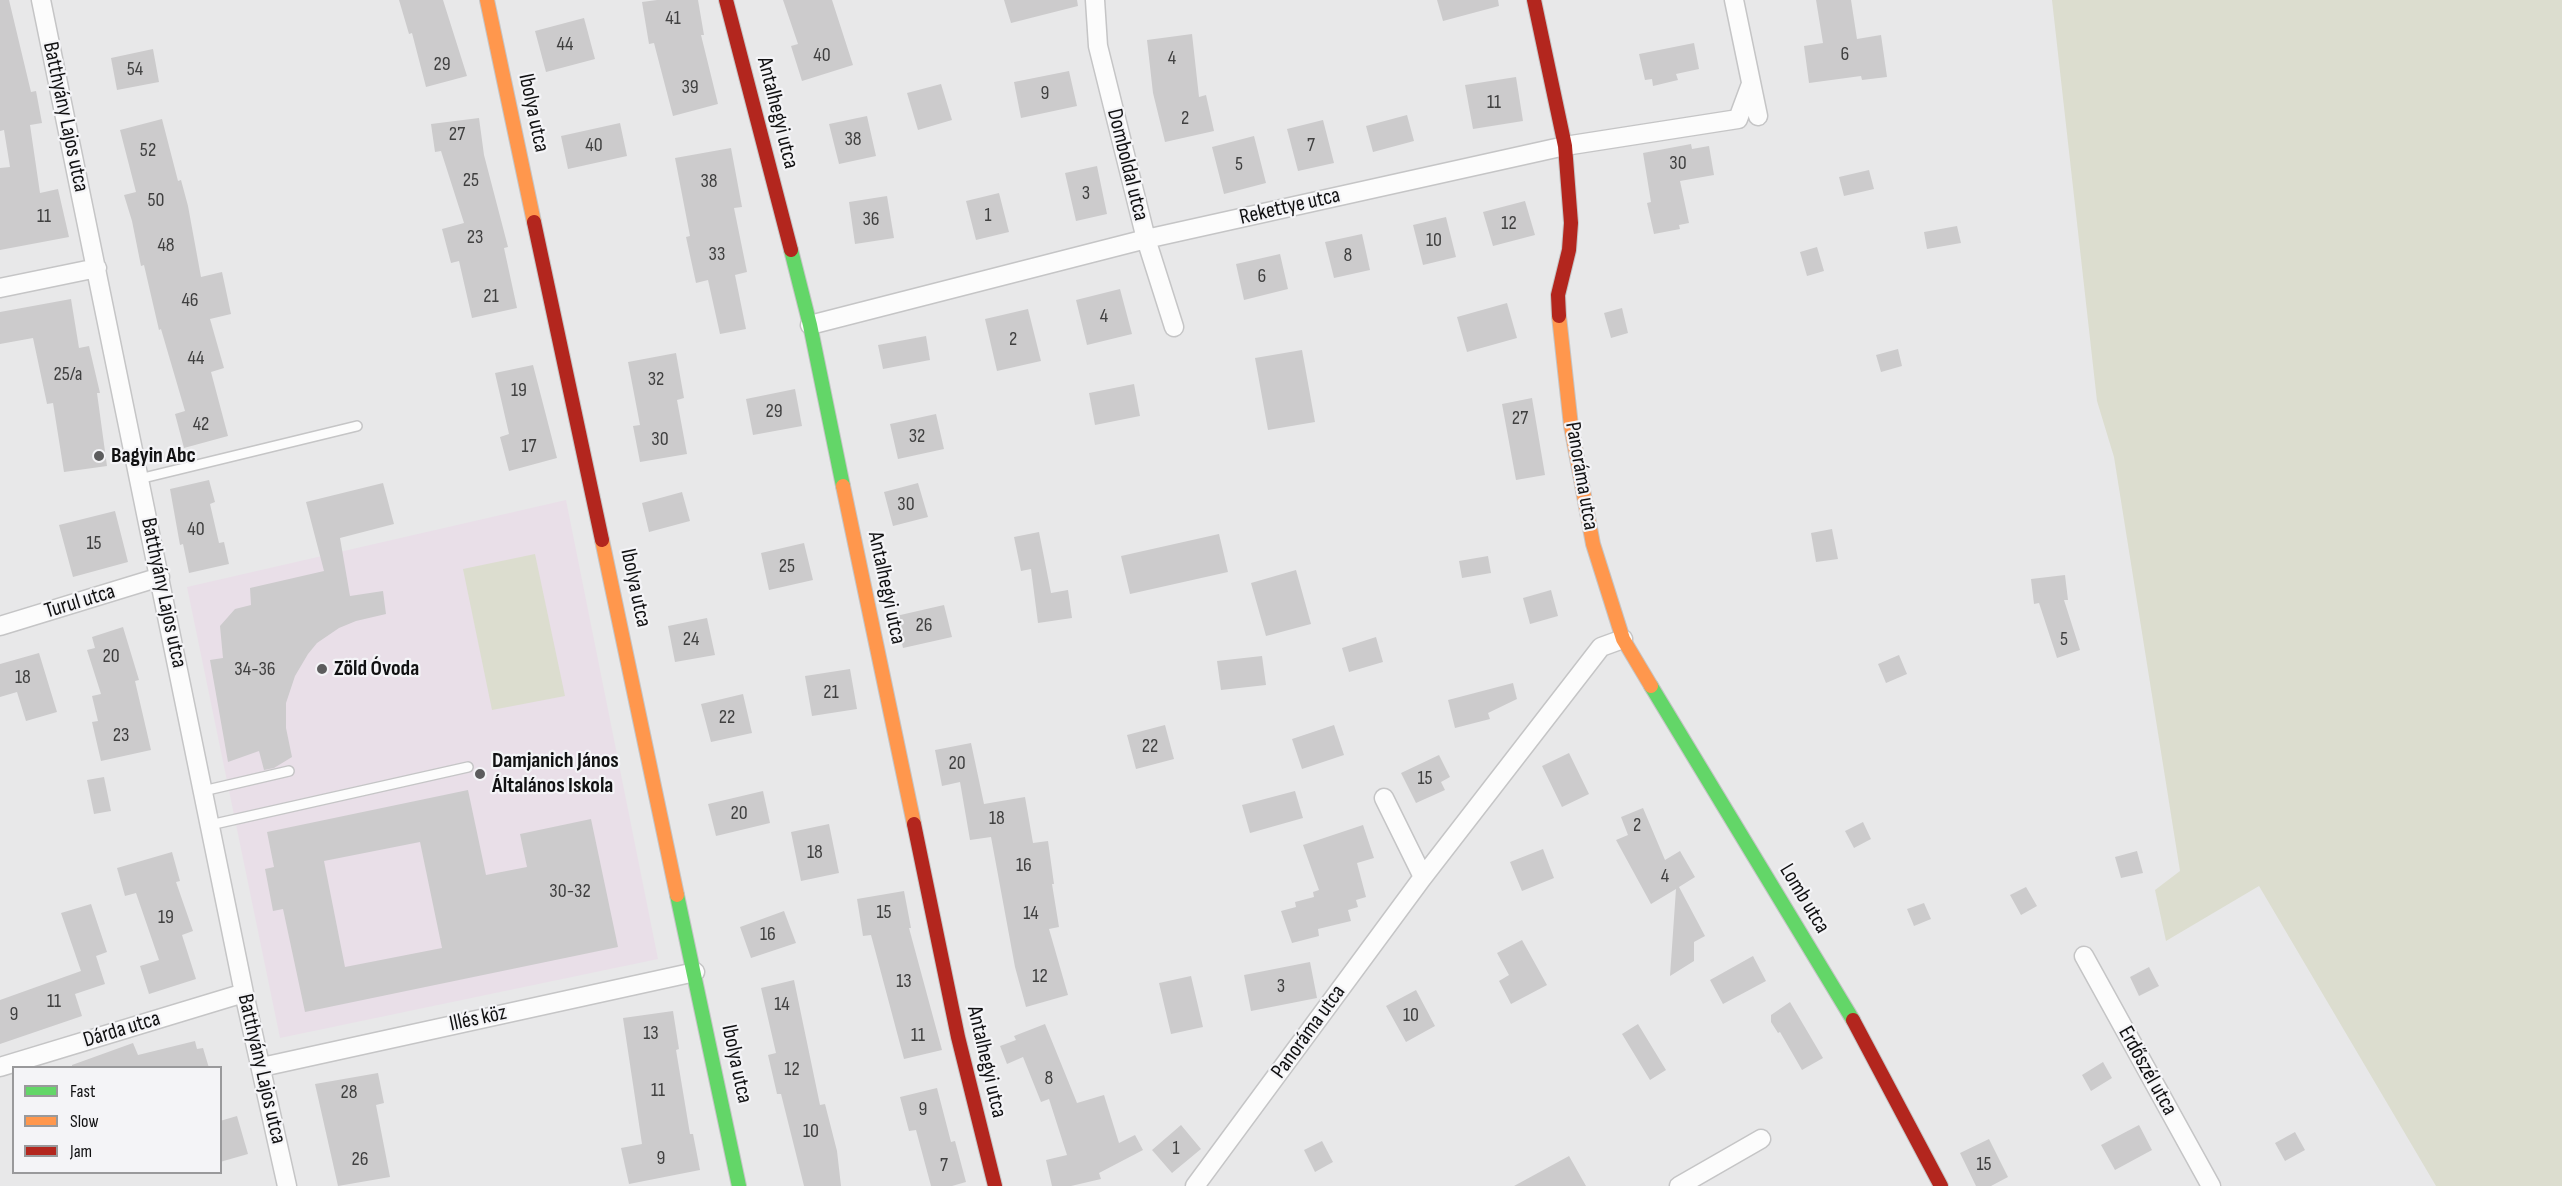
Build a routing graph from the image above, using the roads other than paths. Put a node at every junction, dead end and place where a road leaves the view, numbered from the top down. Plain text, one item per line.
1 (41, 0) edge
2 (487, 0) edge
3 (726, 0) edge
4 (1095, 0) edge
5 (1534, 0) edge
6 (1734, 0) edge
7 (1751, 84) junction
8 (1758, 116) dead end
9 (1565, 146) junction
10 (1146, 239) junction
11 (97, 268) junction
12 (0, 288) edge
13 (810, 325) junction
14 (1174, 327) dead end
15 (357, 426) dead end
16 (139, 479) junction
17 (160, 577) junction
18 (0, 626) edge
19 (1623, 639) junction
20 (468, 767) dead end
21 (289, 771) dead end
22 (203, 791) junction
23 (1384, 798) dead end
24 (210, 825) junction
25 (1423, 877) junction
26 (2084, 956) dead end
27 (695, 972) junction
28 (244, 993) junction
29 (0, 1067) edge
30 (262, 1067) junction
31 (1761, 1139) dead end
32 (287, 1186) edge
33 (739, 1186) edge
34 (995, 1186) edge
35 (1195, 1186) edge
36 (1679, 1186) edge
37 (1941, 1186) edge
38 (2211, 1186) edge

1 - 11 street, Batthyány Lajos utca
2 - 27 street, Ibolya utca
3 - 13 street, Antalhegyi utca
4 - 10 street, Domboldal utca
5 - 9 street, Panoráma utca
6 - 7 street
7 - 8 street
7 - 9 street, Rekettye utca
9 - 10 street, Rekettye utca
9 - 19 street, Panoráma utca
10 - 13 street, Rekettye utca
10 - 14 street, Domboldal utca
11 - 12 street
11 - 16 street, Batthyány Lajos utca
13 - 34 street, Antalhegyi utca
15 - 16 lane
16 - 17 street, Batthyány Lajos utca
17 - 18 street, Turul utca
17 - 22 street, Batthyány Lajos utca
19 - 25 street, Panoráma utca
19 - 37 street, Lomb utca
20 - 24 lane
21 - 22 lane
22 - 24 street, Batthyány Lajos utca
23 - 25 street
24 - 28 street, Batthyány Lajos utca
25 - 35 street, Panoráma utca
26 - 38 street, Erdőszél utca
27 - 30 street, Illés köz
27 - 33 street, Ibolya utca
28 - 29 street, Dárda utca
28 - 30 street, Batthyány Lajos utca
30 - 32 street, Batthyány Lajos utca
31 - 36 street

